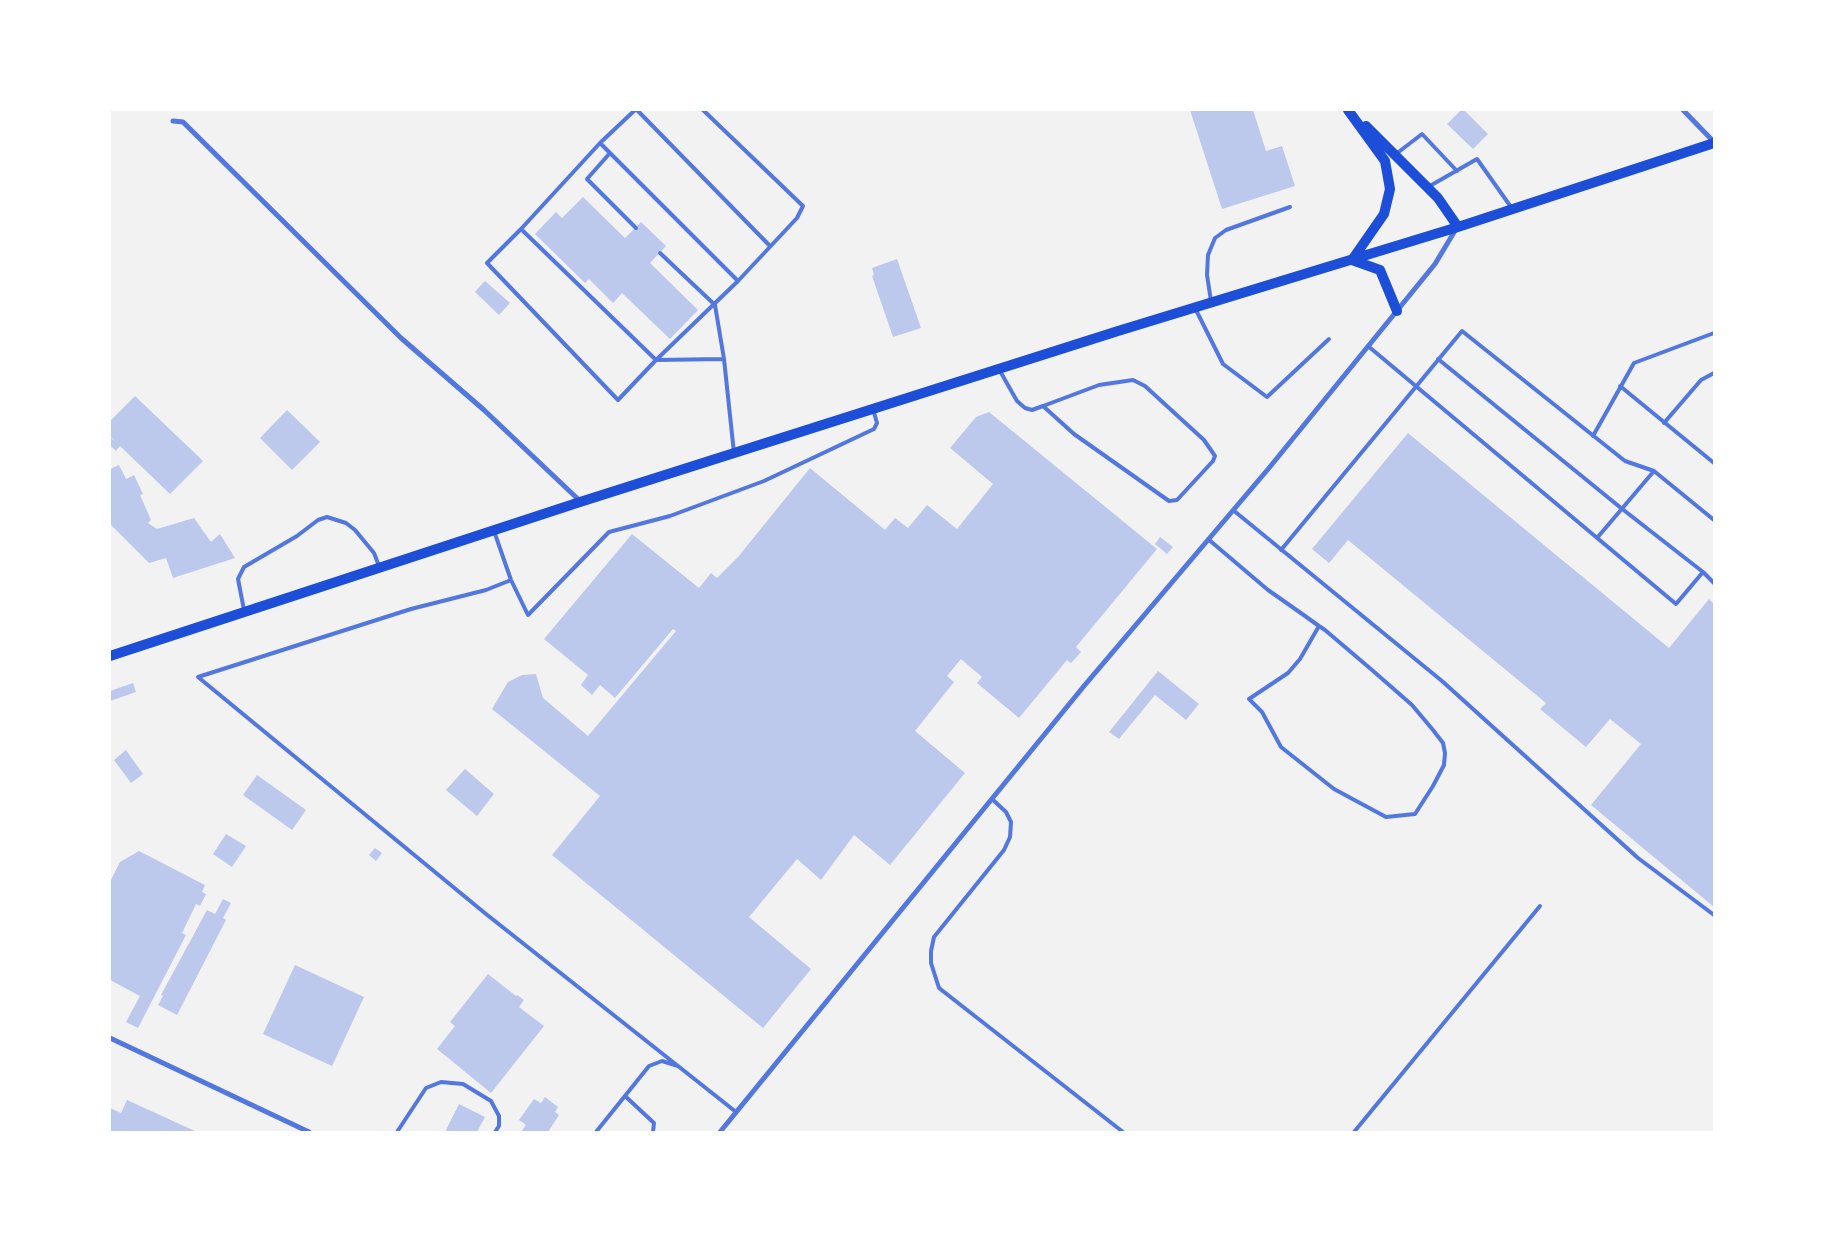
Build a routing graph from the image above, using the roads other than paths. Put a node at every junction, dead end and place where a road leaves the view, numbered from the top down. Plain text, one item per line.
1 (636, 110) edge
2 (703, 110) edge
3 (1349, 110) edge
4 (1683, 110) edge
5 (173, 121) dead end
6 (600, 143) junction
7 (1714, 143) edge
8 (610, 153) junction
9 (1395, 155) junction
10 (1457, 171) junction
11 (1427, 187) junction
12 (1290, 207) dead end
13 (1512, 209) junction
14 (1458, 227) junction
15 (636, 228) dead end
16 (521, 229) junction
17 (770, 246) junction
18 (660, 253) dead end
19 (1352, 260) junction
20 (738, 281) junction
21 (1212, 303) junction
22 (714, 305) junction
23 (1195, 308) junction
24 (1397, 311) junction
25 (1714, 333) edge
26 (1329, 339) dead end
27 (1368, 346) junction
28 (724, 359) junction
29 (1438, 359) junction
30 (656, 360) junction
31 (999, 369) junction
32 (1714, 373) edge
33 (1416, 386) junction
34 (1620, 386) junction
35 (1043, 406) junction
36 (872, 409) junction
37 (1664, 423) junction
38 (1593, 436) junction
39 (734, 453) junction
40 (1714, 464) edge
41 (1654, 471) junction
42 (580, 502) junction
43 (1621, 508) junction
44 (1232, 510) junction
45 (1714, 520) edge
46 (494, 530) junction
47 (1597, 538) junction
48 (1208, 539) junction
49 (1281, 550) junction
50 (380, 568) junction
51 (1703, 572) junction
52 (511, 580) junction
53 (1714, 582) edge
54 (244, 612) junction
55 (1319, 626) junction
56 (110, 656) edge
57 (992, 799) junction
58 (1540, 906) dead end
59 (1714, 915) edge
60 (110, 1038) edge
61 (678, 1066) junction
62 (625, 1096) junction
63 (736, 1112) junction
64 (309, 1132) edge
65 (396, 1132) edge
66 (496, 1132) edge
67 (596, 1132) edge
68 (653, 1132) edge
69 (720, 1132) edge
70 (1123, 1132) edge
71 (1354, 1132) edge

1 - 6 lane
1 - 17 lane
2 - 17 lane
3 - 9 main road
3 - 19 main road
4 - 7 street
5 - 42 street
6 - 8 lane
6 - 16 lane
7 - 13 main road
8 - 15 lane
8 - 20 lane
9 - 10 lane
9 - 11 main road
10 - 11 lane
10 - 13 lane
11 - 14 main road
12 - 21 lane
13 - 14 main road
14 - 19 main road
14 - 24 street
16 - 30 lane
16 - 30 lane
17 - 20 lane
18 - 22 lane
19 - 21 main road
19 - 24 main road
20 - 22 lane
21 - 23 main road
22 - 28 lane
22 - 30 lane
23 - 26 lane
23 - 31 main road
24 - 27 street
25 - 34 lane
27 - 33 lane
27 - 44 street
28 - 30 lane
28 - 39 lane
29 - 33 lane
29 - 38 lane
29 - 43 lane
31 - 35 lane
31 - 36 main road
32 - 37 lane
33 - 47 lane
33 - 49 lane
34 - 37 lane
34 - 38 lane
35 - 35 lane
36 - 39 main road
36 - 52 lane
37 - 40 lane
38 - 41 lane
39 - 42 main road
41 - 43 lane
41 - 45 lane
42 - 46 main road
43 - 47 lane
43 - 51 lane
44 - 48 street
44 - 49 lane
46 - 50 main road
46 - 52 lane
47 - 51 lane
48 - 55 lane
48 - 57 street
49 - 59 lane
50 - 54 main road
50 - 54 lane
51 - 53 lane
52 - 61 lane
54 - 56 main road
55 - 55 lane
57 - 63 street
57 - 70 lane
58 - 71 lane
60 - 64 street
61 - 62 lane
61 - 63 lane
62 - 67 lane
62 - 68 lane
63 - 69 street
65 - 66 lane

